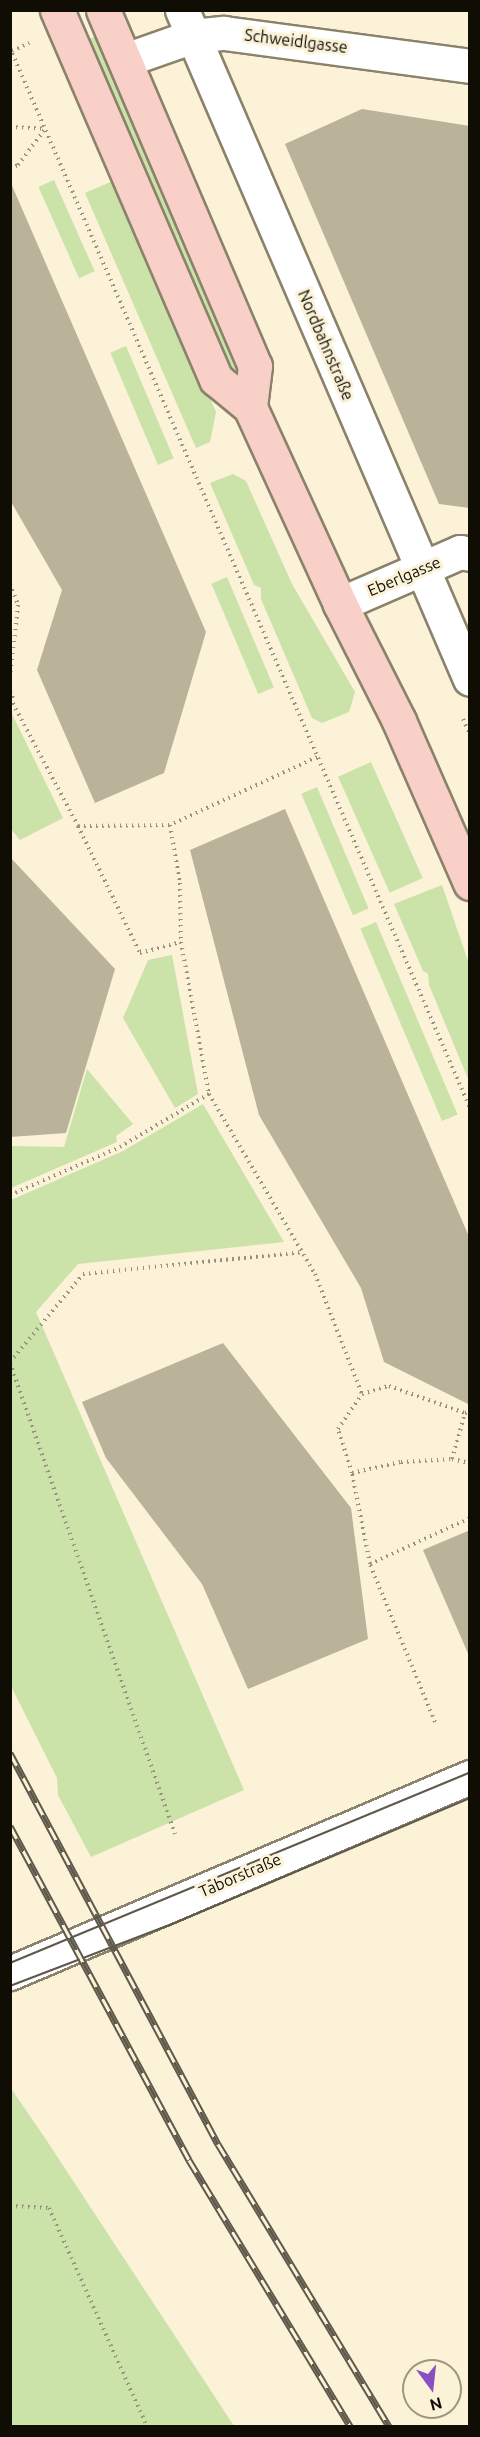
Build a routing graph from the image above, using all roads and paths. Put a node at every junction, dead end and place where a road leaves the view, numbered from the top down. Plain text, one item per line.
1 (57, 10) edge
2 (104, 10) edge
3 (188, 23) edge
4 (10, 48) edge
5 (125, 60) junction
6 (470, 66) edge
7 (10, 127) edge
8 (45, 129) junction
9 (10, 168) edge
10 (250, 407) junction
11 (470, 554) edge
12 (421, 568) junction
13 (10, 584) edge
14 (340, 604) junction
15 (10, 677) edge
16 (470, 679) edge
17 (10, 691) edge
18 (12, 698) edge
19 (317, 757) junction
20 (170, 825) junction
21 (78, 826) junction
22 (470, 882) edge
23 (181, 942) junction
24 (209, 1094) junction
25 (470, 1108) edge
26 (10, 1194) edge
27 (302, 1252) junction
28 (10, 1362) edge
29 (362, 1394) junction
30 (467, 1412) edge
31 (452, 1459) junction
32 (470, 1463) edge
33 (352, 1473) junction
34 (470, 1518) edge
35 (370, 1564) junction
36 (435, 1722) dead end
37 (470, 1778) edge
38 (176, 1834) dead end
39 (10, 1973) edge
40 (10, 2206) edge
41 (147, 2427) edge

1 - 10 main road
2 - 5 main road
3 - 5 street, Schweidlgasse
3 - 6 street, Schweidlgasse
3 - 12 street, Nordbahnstraße
4 - 8 path
5 - 10 main road
7 - 8 path
8 - 9 path
8 - 19 path
10 - 14 main road
11 - 12 street, Eberlgasse
12 - 14 street, Eberlgasse
12 - 16 street, Nordbahnstraße
13 - 15 path
14 - 22 main road
17 - 18 path
18 - 21 path
19 - 20 path
19 - 25 path
20 - 21 path
20 - 23 path
21 - 23 path
23 - 24 path
24 - 26 path
24 - 27 path
27 - 28 path
27 - 29 path
28 - 38 path
29 - 30 path
29 - 33 path
30 - 31 path
31 - 32 path
31 - 33 path
33 - 35 path
34 - 35 path
35 - 36 path
37 - 39 street, Taborstraße
40 - 41 path

